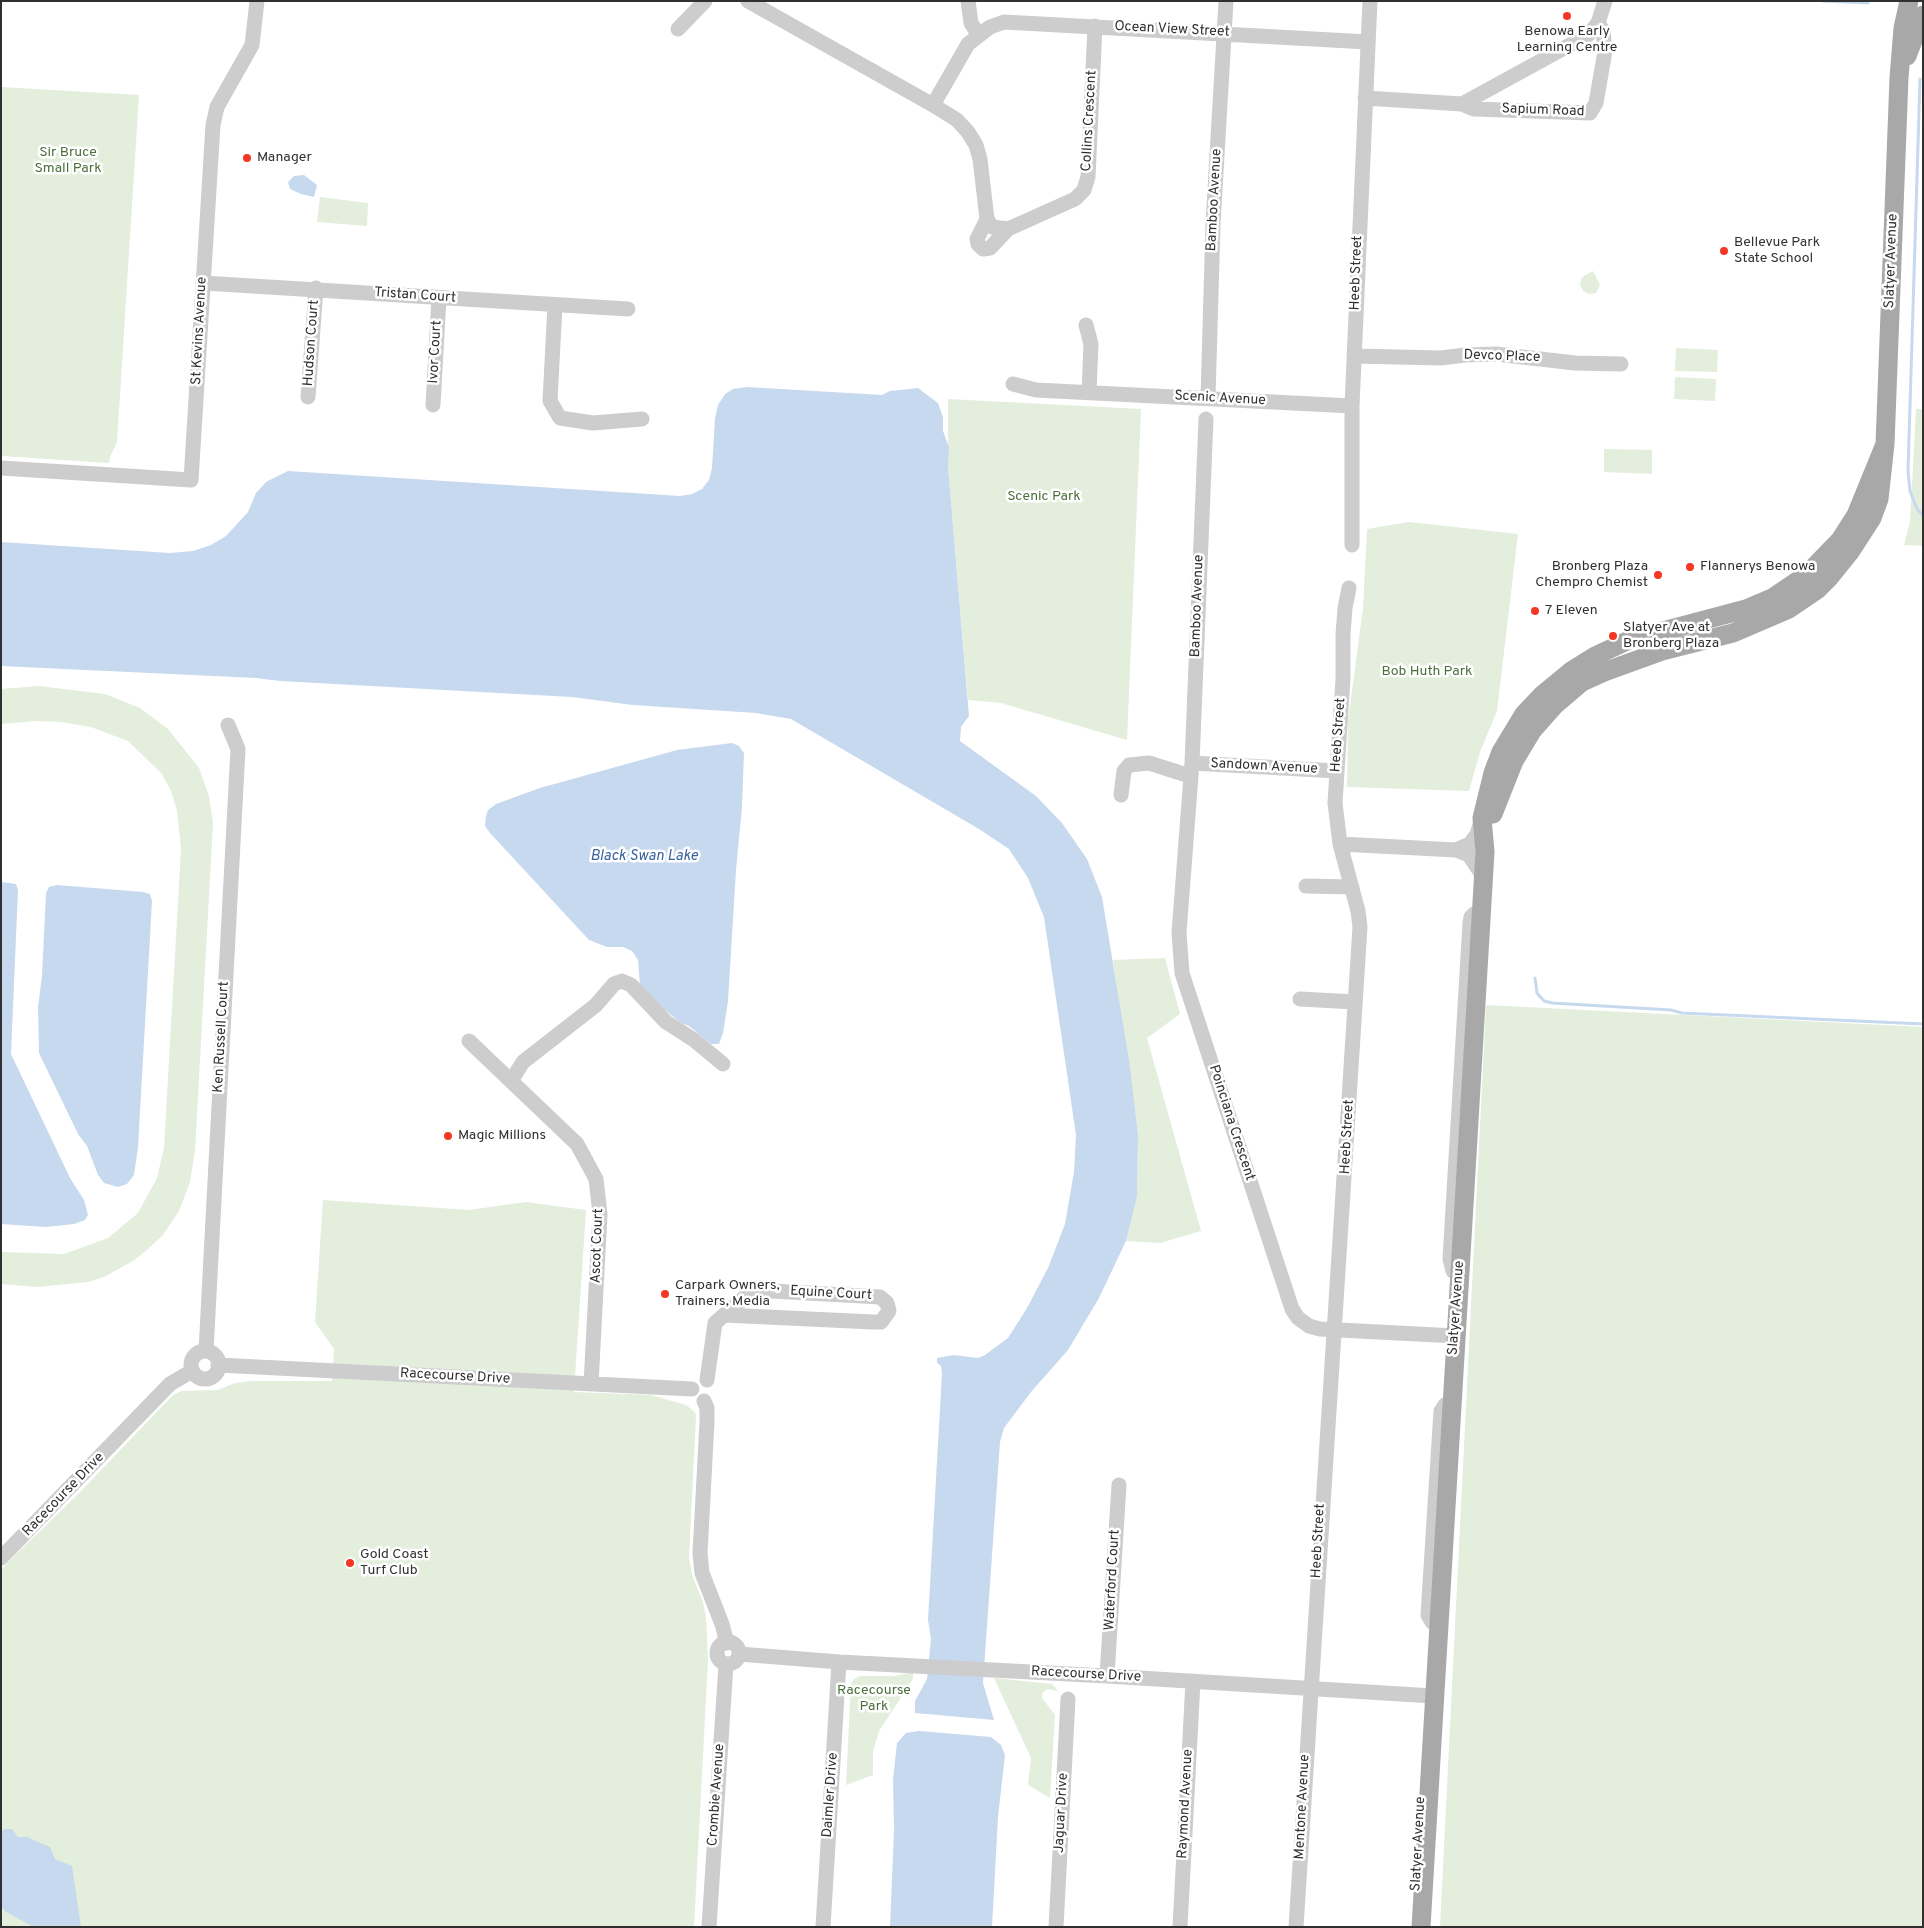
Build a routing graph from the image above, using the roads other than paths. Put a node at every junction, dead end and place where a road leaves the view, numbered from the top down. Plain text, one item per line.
1 (256, 1) edge
2 (705, 1) edge
3 (748, 1) edge
4 (968, 1) edge
5 (1226, 1) edge
6 (1370, 1) edge
7 (1605, 1) edge
8 (1908, 2) edge
9 (1923, 15) edge
10 (1598, 24) junction
11 (1095, 26) junction
12 (678, 29) dead end
13 (978, 34) junction
14 (1224, 34) junction
15 (1368, 42) junction
16 (1898, 78) junction
17 (1365, 98) junction
18 (1462, 104) junction
19 (933, 105) junction
20 (987, 219) junction
21 (1008, 229) junction
22 (203, 283) junction
23 (316, 288) junction
24 (438, 298) junction
25 (555, 305) junction
26 (628, 309) dead end
27 (1086, 326) dead end
28 (1354, 356) junction
29 (1621, 364) dead end
30 (1013, 384) dead end
31 (1088, 392) junction
32 (308, 397) dead end
33 (1208, 398) junction
34 (433, 405) dead end
35 (1352, 406) junction
36 (642, 419) dead end
37 (1206, 419) dead end
38 (1885, 444) junction
39 (1, 468) edge
40 (1352, 545) dead end
41 (1350, 588) dead end
42 (228, 725) dead end
43 (1191, 770) junction
44 (1337, 771) junction
45 (1121, 795) dead end
46 (1482, 818) junction
47 (1340, 844) junction
48 (1456, 850) junction
49 (1484, 852) junction
50 (1483, 876) junction
51 (1306, 886) dead end
52 (1352, 887) junction
53 (1300, 999) dead end
54 (1355, 1002) junction
55 (468, 1040) dead end
56 (723, 1064) dead end
57 (511, 1081) junction
58 (724, 1315) junction
59 (1336, 1331) junction
60 (1456, 1336) junction
61 (206, 1351) junction
62 (218, 1365) junction
63 (192, 1371) junction
64 (707, 1380) junction
65 (591, 1384) junction
66 (692, 1389) junction
67 (704, 1401) junction
68 (1119, 1485) dead end
69 (1, 1558) edge
70 (726, 1643) junction
71 (739, 1654) junction
72 (839, 1662) junction
73 (726, 1664) junction
74 (1107, 1676) junction
75 (1193, 1681) junction
76 (1310, 1688) junction
77 (1434, 1696) junction
78 (1068, 1699) dead end
79 (1430, 1764) junction
80 (708, 1927) edge
81 (823, 1927) edge
82 (1056, 1927) edge
83 (1180, 1927) edge
84 (1296, 1927) edge
85 (1414, 1927) edge
86 (1421, 1927) edge

1 - 22 street, St Kevins Avenue
2 - 12 street
3 - 19 street, Collins Crescent
4 - 13 street
5 - 14 street, Bamboo Avenue
6 - 15 street, Heeb Street
7 - 10 street
8 - 16 main road, Slatyer Avenue
9 - 16 main road, Slatyer Avenue
10 - 18 street, Sapium Road
10 - 18 street, Sapium Road
11 - 13 street, Ocean View Street
11 - 14 street, Ocean View Street
11 - 21 street, Collins Crescent
13 - 19 street
14 - 15 street, Ocean View Street
14 - 33 street, Bamboo Avenue
15 - 17 street, Heeb Street
16 - 38 main road, Slatyer Avenue
17 - 18 street, Sapium Road
17 - 28 street, Heeb Street
19 - 20 street, Collins Crescent
20 - 21 street
20 - 21 street, Collins Crescent
22 - 23 street, Tristan Court
22 - 39 street, St Kevins Avenue
23 - 24 street, Tristan Court
23 - 32 street, Hudson Court
24 - 25 street, Tristan Court
24 - 34 street, Ivor Court
25 - 26 street, Tristan Court
25 - 36 street
27 - 31 street
28 - 29 street, Devco Place
28 - 35 street, Heeb Street
30 - 31 street, Scenic Avenue
31 - 33 street, Scenic Avenue
33 - 35 street, Scenic Avenue
35 - 40 street, Heeb Street
37 - 43 street, Bamboo Avenue
38 - 46 main road, Slatyer Avenue
38 - 49 main road, Slatyer Avenue
41 - 44 street, Heeb Street
42 - 61 street, Ken Russell Court
43 - 44 street, Sandown Avenue
43 - 45 street, Sandown Avenue
43 - 59 street, Poinciana Crescent
44 - 47 street, Heeb Street
46 - 48 street
46 - 49 main road, Slatyer Avenue
47 - 48 street
47 - 52 street, Heeb Street
48 - 50 street
49 - 50 main road, Slatyer Avenue
50 - 60 main road, Slatyer Avenue
51 - 52 street
52 - 54 street, Heeb Street
53 - 54 street
54 - 59 street, Heeb Street
55 - 57 street, Ascot Court
56 - 57 street
57 - 65 street, Ascot Court
58 - 58 street, Equine Court
58 - 64 street, Equine Court
59 - 60 street, Poinciana Crescent
59 - 76 street, Heeb Street
60 - 77 main road, Slatyer Avenue
61 - 62 street
61 - 63 street
62 - 63 street
62 - 65 street, Racecourse Drive
63 - 69 street, Racecourse Drive
64 - 66 street
64 - 67 street
65 - 66 street, Racecourse Drive
66 - 67 street
67 - 70 street
68 - 74 street, Waterford Court
70 - 71 street
70 - 73 street
71 - 72 street, Racecourse Drive
71 - 73 street
72 - 74 street, Racecourse Drive
72 - 81 street, Daimler Drive
73 - 80 street, Crombie Avenue
74 - 75 street, Racecourse Drive
75 - 76 street, Racecourse Drive
75 - 83 street, Raymond Avenue
76 - 77 street, Racecourse Drive
76 - 84 street, Mentone Avenue
77 - 79 main road, Slatyer Avenue
78 - 82 street, Jaguar Drive
79 - 85 street, Slatyer Avenue
79 - 86 main road, Slatyer Avenue

